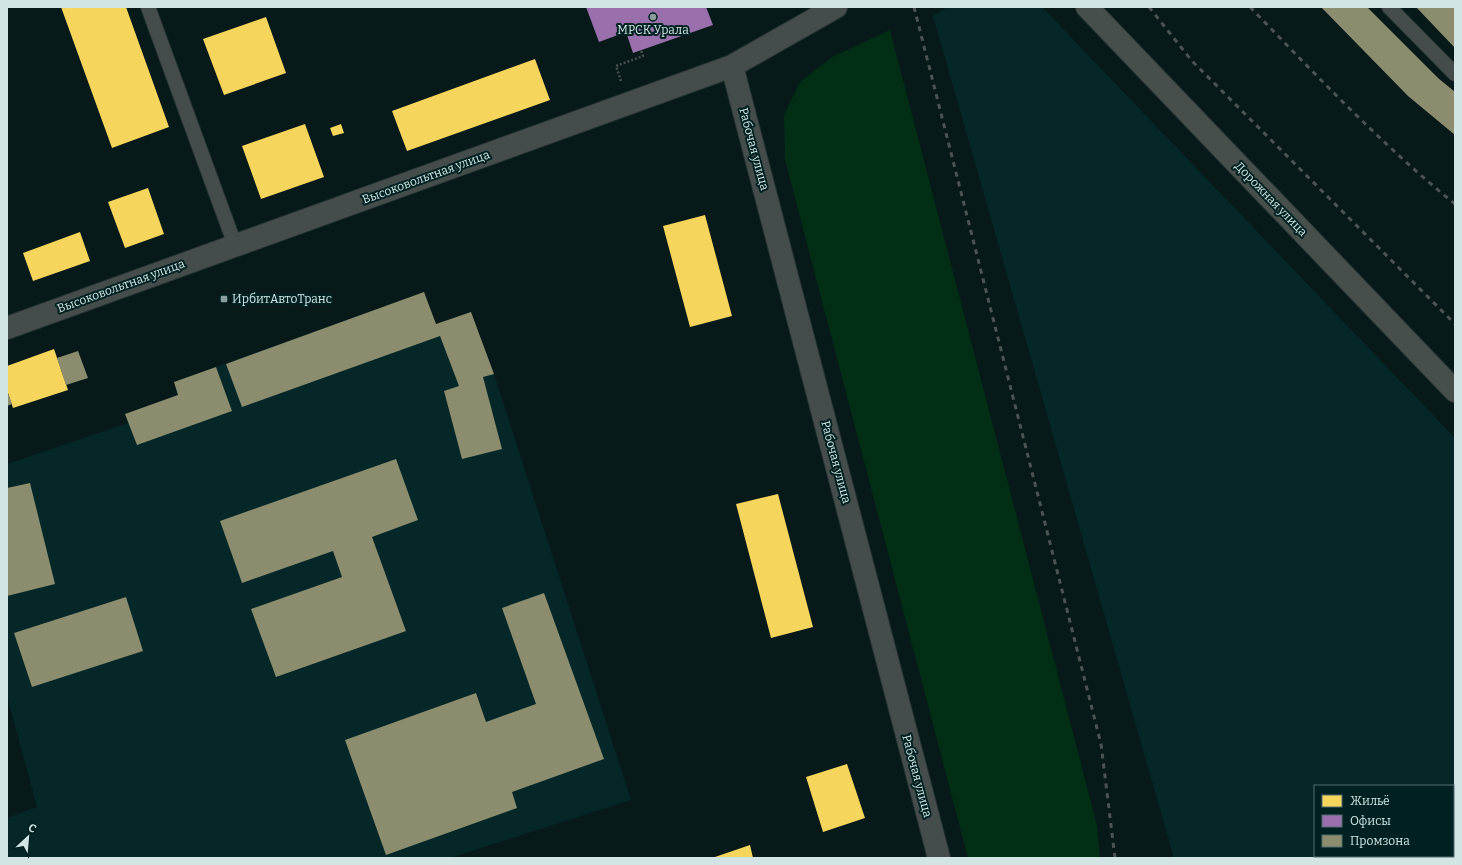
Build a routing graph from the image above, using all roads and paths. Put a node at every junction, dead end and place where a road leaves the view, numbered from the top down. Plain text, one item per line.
1 (148, 7) edge
2 (836, 7) edge
3 (1087, 7) edge
4 (1389, 7) edge
5 (641, 50) dead end
6 (732, 66) junction
7 (1455, 74) edge
8 (622, 83) dead end
9 (235, 245) junction
10 (7, 328) edge
11 (1455, 391) edge
12 (939, 858) edge

1 - 9 lane
2 - 6 street, Высоковольтная улица
3 - 11 street, Дорожная улица
4 - 7 lane
5 - 8 path
6 - 9 street, Высоковольтная улица
6 - 12 street, Рабочая улица
9 - 10 street, Высоковольтная улица

